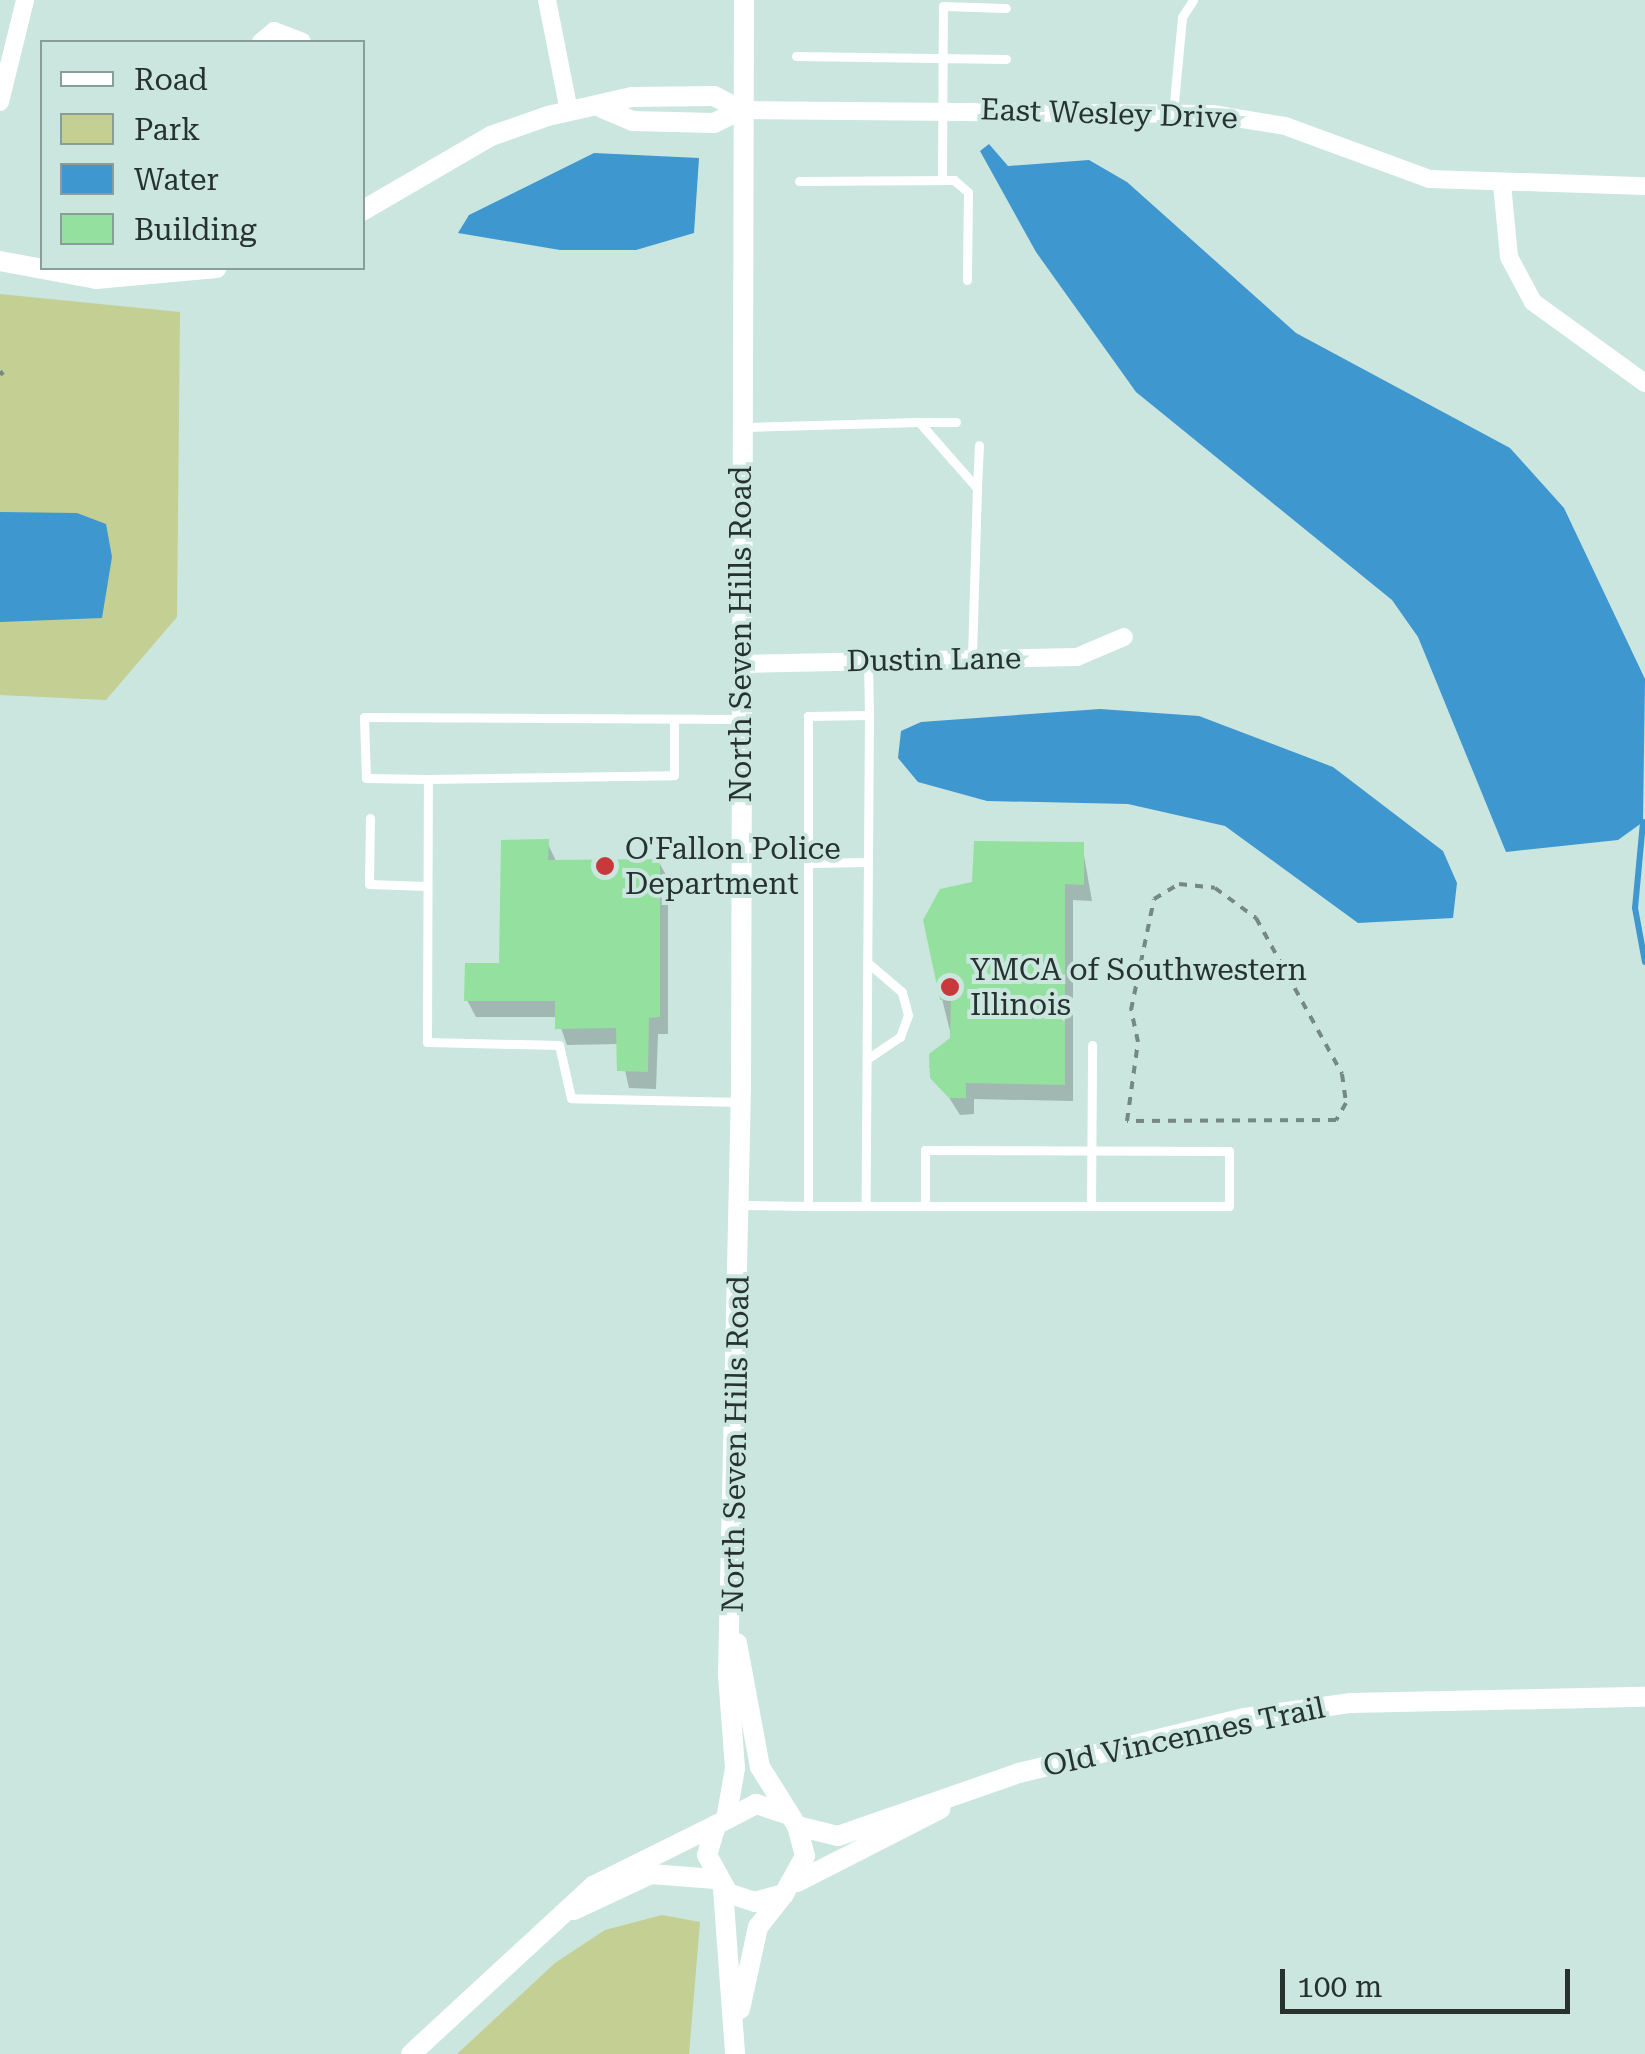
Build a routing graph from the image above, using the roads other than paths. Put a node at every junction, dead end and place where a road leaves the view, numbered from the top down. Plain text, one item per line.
1 (25, 0) edge
2 (548, 0) edge
3 (744, 0) edge
4 (1193, 0) edge
5 (1006, 8) dead end
6 (262, 40) edge
7 (297, 40) edge
8 (796, 56) dead end
9 (941, 58) junction
10 (1006, 59) dead end
11 (0, 102) edge
12 (741, 110) junction
13 (942, 110) junction
14 (569, 111) junction
15 (1173, 113) junction
16 (942, 180) junction
17 (799, 181) dead end
18 (1502, 184) junction
19 (1645, 186) edge
20 (365, 208) edge
21 (0, 261) edge
22 (40, 268) edge
23 (48, 270) edge
24 (195, 270) edge
25 (966, 280) dead end
26 (1645, 382) edge
27 (918, 422) junction
28 (956, 422) dead end
29 (741, 428) junction
30 (979, 445) dead end
31 (978, 488) junction
32 (1124, 637) dead end
33 (972, 660) junction
34 (868, 661) junction
35 (741, 664) junction
36 (869, 714) junction
37 (674, 719) junction
38 (741, 719) junction
39 (428, 779) junction
40 (370, 818) dead end
41 (868, 862) junction
42 (808, 863) junction
43 (428, 886) junction
44 (868, 962) junction
45 (1092, 1045) dead end
46 (867, 1059) junction
47 (740, 1102) junction
48 (1091, 1151) junction
49 (738, 1205) junction
50 (808, 1206) junction
51 (866, 1206) junction
52 (925, 1206) junction
53 (1091, 1206) junction
54 (734, 1629) junction
55 (1645, 1697) edge
56 (966, 1792) junction
57 (721, 1820) junction
58 (792, 1820) junction
59 (719, 1884) junction
60 (790, 1889) junction
61 (563, 1914) junction
62 (735, 2025) junction
63 (411, 2054) edge
64 (735, 2054) edge

1 - 11 street
2 - 14 street
3 - 12 street, North Seven Hills Road
4 - 15 lane
5 - 9 lane
6 - 7 street
8 - 9 lane
9 - 10 lane
9 - 13 lane
12 - 13 street, East Wesley Drive
12 - 14 street, East Wesley Drive
12 - 29 street, North Seven Hills Road
13 - 15 street, East Wesley Drive
13 - 16 lane
14 - 20 street, East Wesley Drive
15 - 18 street, East Wesley Drive
16 - 17 lane
16 - 25 lane
18 - 19 street, East Wesley Drive
18 - 26 street
21 - 22 street
23 - 24 street
27 - 28 lane
27 - 29 lane
27 - 31 lane
29 - 35 street, North Seven Hills Road
30 - 31 lane
31 - 33 lane
32 - 33 street, Dustin Lane
33 - 34 street, Dustin Lane
34 - 35 street, Dustin Lane
34 - 36 lane
35 - 38 street, North Seven Hills Road
36 - 41 lane
36 - 42 lane
37 - 38 lane
37 - 39 lane
37 - 39 lane
38 - 47 street, North Seven Hills Road
39 - 43 lane
40 - 43 lane
41 - 42 lane
41 - 44 lane
42 - 50 lane
43 - 47 lane
44 - 46 lane
44 - 46 lane
45 - 48 lane
46 - 51 lane
47 - 49 street, North Seven Hills Road
48 - 52 lane
48 - 53 lane
48 - 53 lane
49 - 50 lane
49 - 54 street, North Seven Hills Road
50 - 51 lane
51 - 52 lane
52 - 53 lane
54 - 57 street, North Seven Hills Road
54 - 58 street, North Seven Hills Road
55 - 56 street, Old Vincennes Trail
56 - 58 street, Old Vincennes Trail
56 - 60 street, Old Vincennes Trail
57 - 58 street
57 - 59 street
57 - 61 street
58 - 60 street
59 - 60 street
59 - 61 street
59 - 62 street
60 - 62 street
61 - 63 street
62 - 64 street

